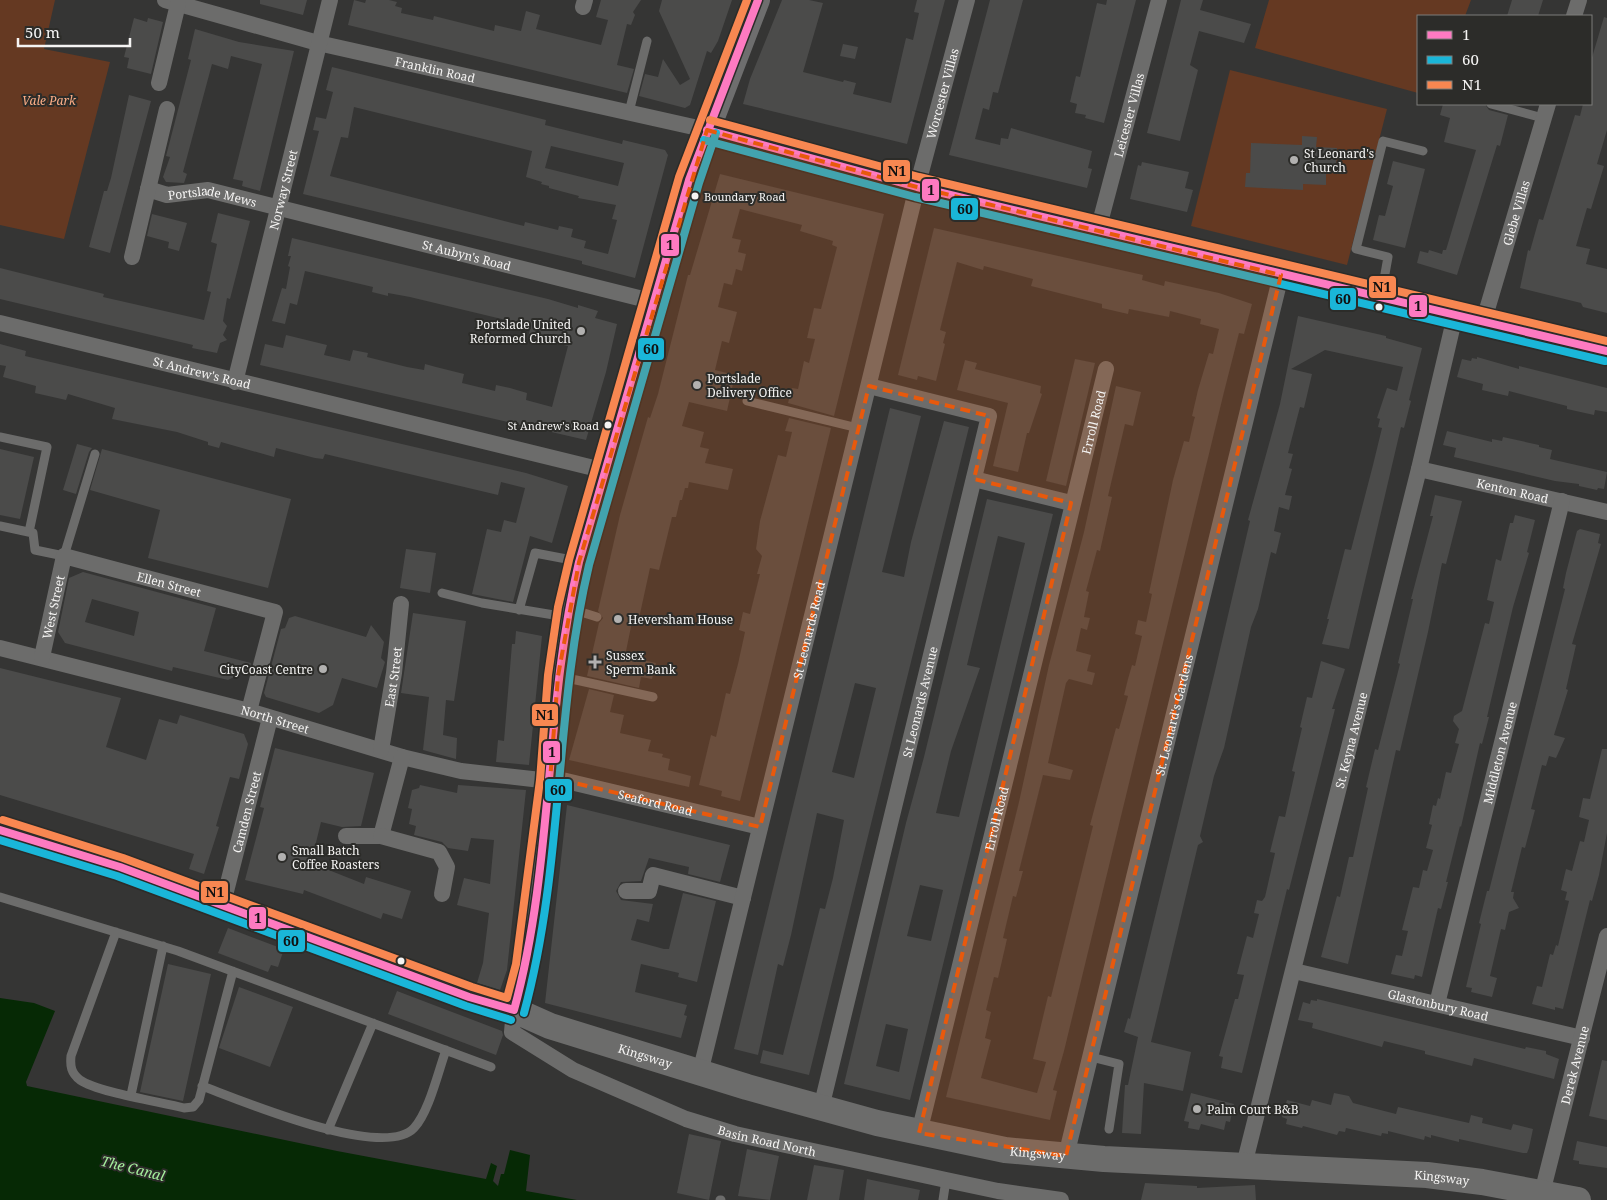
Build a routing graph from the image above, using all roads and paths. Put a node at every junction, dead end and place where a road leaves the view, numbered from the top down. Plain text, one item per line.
1 (330, 0) edge
2 (758, 0) edge
3 (967, 0) edge
4 (1159, 0) edge
5 (1579, 0) edge
6 (169, 2) edge
7 (1574, 15) edge
8 (648, 41) dead end
9 (318, 43) junction
10 (158, 83) dead end
11 (1499, 105) edge
12 (167, 109) dead end
13 (1546, 111) edge
14 (628, 112) junction
15 (707, 130) junction
16 (1423, 151) dead end
17 (917, 187) junction
18 (148, 189) junction
19 (277, 208) junction
20 (1098, 230) junction
21 (132, 257) dead end
22 (1281, 275) junction
23 (1380, 298) junction
24 (655, 302) junction
25 (1455, 316) junction
26 (1484, 323) junction
27 (0, 324) edge
28 (1607, 351) edge
29 (1106, 369) dead end
30 (235, 382) junction
31 (869, 386) junction
32 (747, 401) dead end
33 (858, 428) junction
34 (0, 437) edge
35 (95, 454) dead end
36 (1419, 469) junction
37 (606, 471) junction
38 (974, 479) junction
39 (1562, 501) junction
40 (1071, 503) junction
41 (1607, 512) edge
42 (0, 526) edge
43 (29, 532) junction
44 (64, 556) junction
45 (579, 562) junction
46 (442, 593) dead end
47 (401, 604) dead end
48 (520, 610) junction
49 (567, 613) junction
50 (597, 617) dead end
51 (0, 648) edge
52 (42, 657) junction
53 (558, 676) junction
54 (653, 697) dead end
55 (249, 711) junction
56 (270, 718) junction
57 (381, 750) junction
58 (402, 757) junction
59 (550, 781) junction
60 (760, 827) junction
61 (0, 830) edge
62 (346, 836) dead end
63 (381, 836) junction
64 (626, 891) dead end
65 (442, 894) dead end
66 (0, 897) edge
67 (743, 898) junction
68 (222, 907) junction
69 (116, 932) junction
70 (1607, 936) edge
71 (164, 946) junction
72 (233, 971) junction
73 (1294, 971) junction
74 (1438, 1004) junction
75 (514, 1010) junction
76 (373, 1023) junction
77 (1582, 1038) junction
78 (446, 1050) junction
79 (1091, 1057) junction
80 (491, 1067) dead end
81 (700, 1073) junction
82 (202, 1086) junction
83 (131, 1095) junction
84 (820, 1108) junction
85 (1109, 1129) dead end
86 (328, 1130) junction
87 (919, 1133) junction
88 (1066, 1156) junction
89 (1244, 1165) junction
90 (946, 1180) junction
91 (1542, 1193) junction
92 (943, 1200) edge
93 (1061, 1200) edge
94 (1578, 1200) edge

1 - 9 street, Norway Street
2 - 15 main road
3 - 17 street, Worcester Villas
4 - 20 street, Leicester Villas
5 - 7 street
6 - 9 street, Franklin Road
6 - 10 street
8 - 14 lane
9 - 14 street, Franklin Road
9 - 19 street, Norway Street
11 - 13 lane
12 - 18 street
13 - 26 street, Glebe Villas
14 - 15 street, Franklin Road
15 - 17 main road
15 - 24 main road
16 - 23 lane
17 - 20 main road
17 - 31 street, St Leonards Road
18 - 19 street, Portslade Mews
18 - 21 street
19 - 24 street, St Aubyn's Road
19 - 30 street, Norway Street
20 - 22 main road
22 - 23 main road
22 - 79 street, St. Leonard's Gardens
23 - 25 main road
24 - 37 main road
25 - 26 main road
25 - 36 street, St. Keyna Avenue
26 - 28 main road
27 - 30 street, St Andrew's Road
29 - 40 street, Erroll Road
30 - 37 street, St Andrew's Road
31 - 33 street, St Leonards Road
31 - 38 street, St Leonards Avenue
32 - 33 lane
33 - 60 street, St Leonards Road
34 - 43 lane
35 - 44 lane
36 - 39 street, Kenton Road
36 - 73 street, St. Keyna Avenue
37 - 45 main road
38 - 40 street
38 - 84 street, St Leonards Avenue
39 - 41 street, Kenton Road
39 - 74 street, Middleton Avenue
40 - 87 street, Erroll Road
42 - 43 lane
43 - 44 lane
44 - 52 street, West Street
44 - 55 street, Ellen Street
45 - 48 lane
45 - 49 main road
46 - 48 lane
47 - 57 street, East Street
48 - 49 lane
49 - 50 lane
49 - 53 main road
51 - 52 street, North Street
52 - 55 street, North Street
53 - 54 lane
53 - 59 main road
55 - 56 street, North Street
56 - 57 street, North Street
56 - 68 street, Camden Street
57 - 58 street, North Street
58 - 59 street, North Street
58 - 63 street
59 - 60 street, Seaford Road
59 - 75 main road
60 - 67 street, St Leonards Road
61 - 68 main road, Kingsway
62 - 63 street
63 - 65 street
64 - 67 street
66 - 69 lane
67 - 81 street, St Leonards Road
68 - 75 main road, Kingsway
69 - 71 lane
69 - 83 lane
70 - 77 street, Derek Avenue
71 - 72 lane
71 - 83 lane
72 - 76 lane
72 - 82 lane
73 - 74 street, Glastonbury Road
73 - 89 street, St. Keyna Avenue
74 - 77 street, Glastonbury Road
75 - 81 main road, Kingsway
75 - 90 street, Basin Road North
76 - 78 lane
76 - 86 lane
77 - 91 street, Derek Avenue
78 - 80 lane
78 - 86 lane
79 - 85 lane
79 - 88 street, St. Leonard's Gardens
81 - 84 main road, Kingsway
82 - 83 lane
82 - 86 lane
84 - 87 main road, Kingsway
87 - 88 main road, Kingsway
88 - 89 main road, Kingsway
89 - 91 main road, Kingsway
90 - 92 lane
90 - 93 street, Basin Road North
91 - 94 main road, Kingsway

